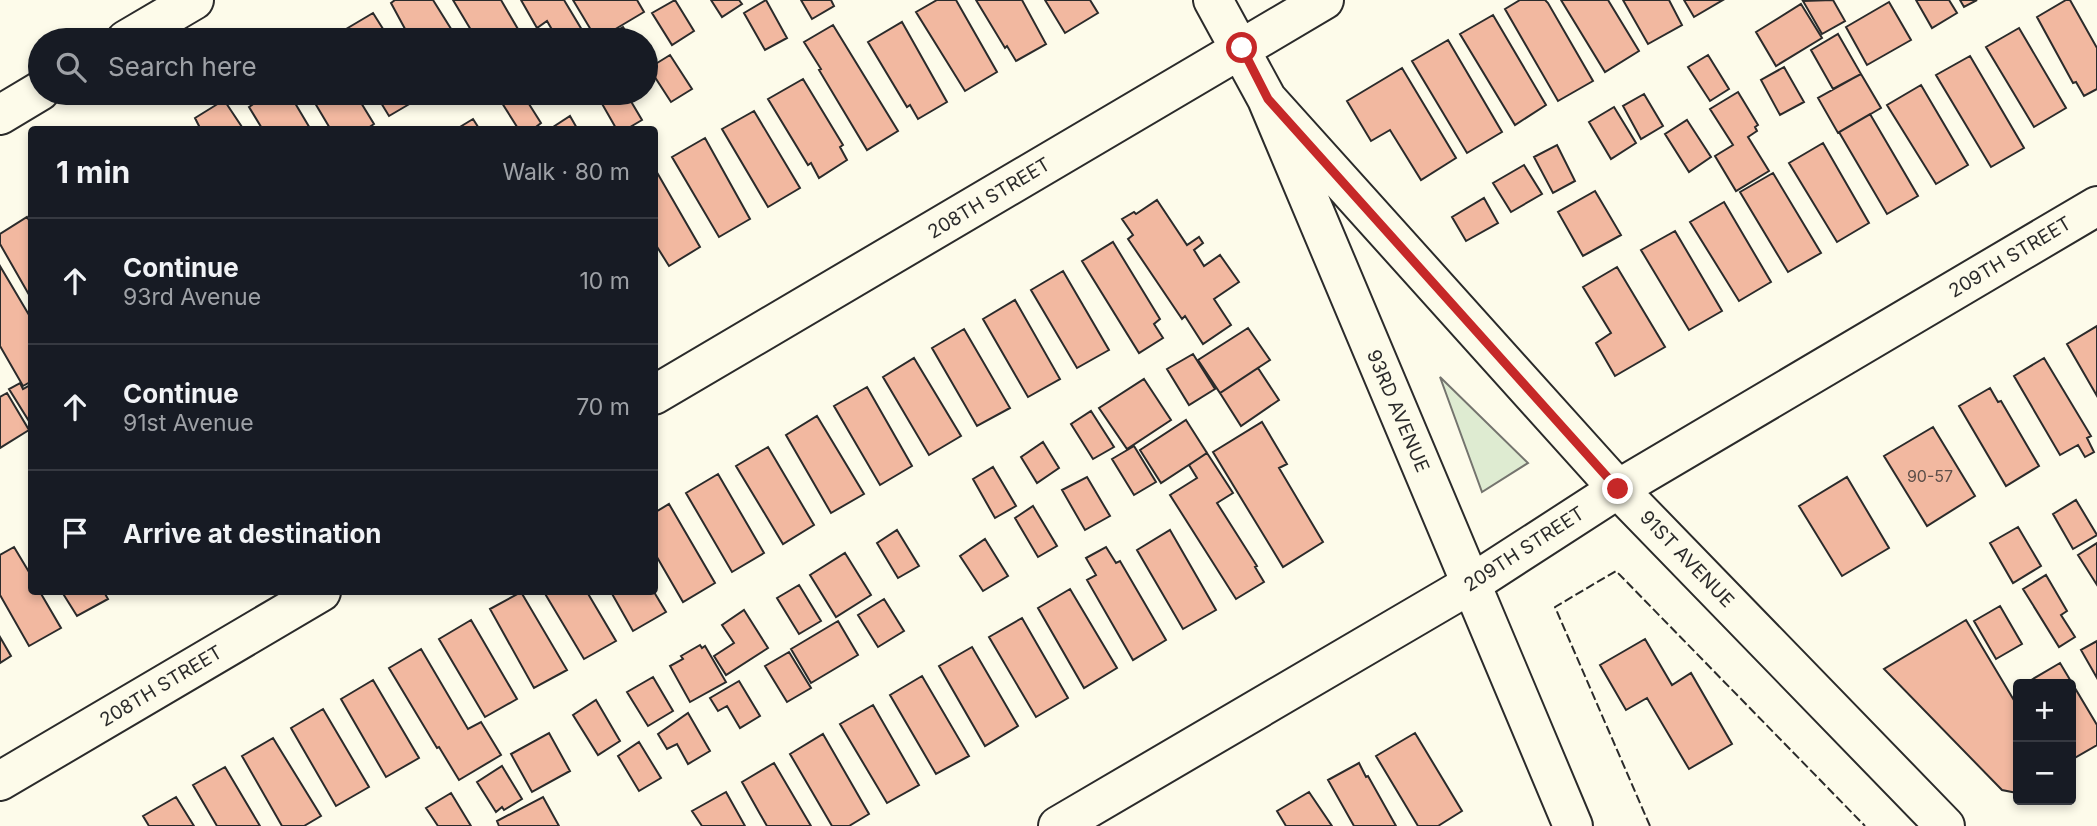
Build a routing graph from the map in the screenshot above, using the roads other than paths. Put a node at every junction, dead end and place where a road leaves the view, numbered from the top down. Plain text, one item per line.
1 (194, 0) edge
2 (1213, 0) edge
3 (1324, 0) edge
4 (146, 28) edge
5 (1242, 48) junction
6 (28, 98) edge
7 (1268, 99) junction
8 (0, 115) edge
9 (2097, 206) edge
10 (658, 393) edge
11 (1618, 489) junction
12 (1471, 584) junction
13 (316, 595) edge
14 (0, 781) edge
15 (1058, 826) edge
16 (1573, 826) edge
17 (1945, 826) edge

1 - 4 street
2 - 5 street, 93RD AVENUE
3 - 5 street, 208TH STREET
5 - 7 street, 93RD AVENUE
5 - 10 street, 208TH STREET
6 - 8 street
7 - 11 street, 91ST AVENUE
7 - 12 street, 93RD AVENUE
9 - 11 street, 209TH STREET
11 - 12 street, 209TH STREET
11 - 17 street, 91ST AVENUE
12 - 15 street, 209TH STREET
12 - 16 street, 93RD AVENUE
13 - 14 street, 208TH STREET

